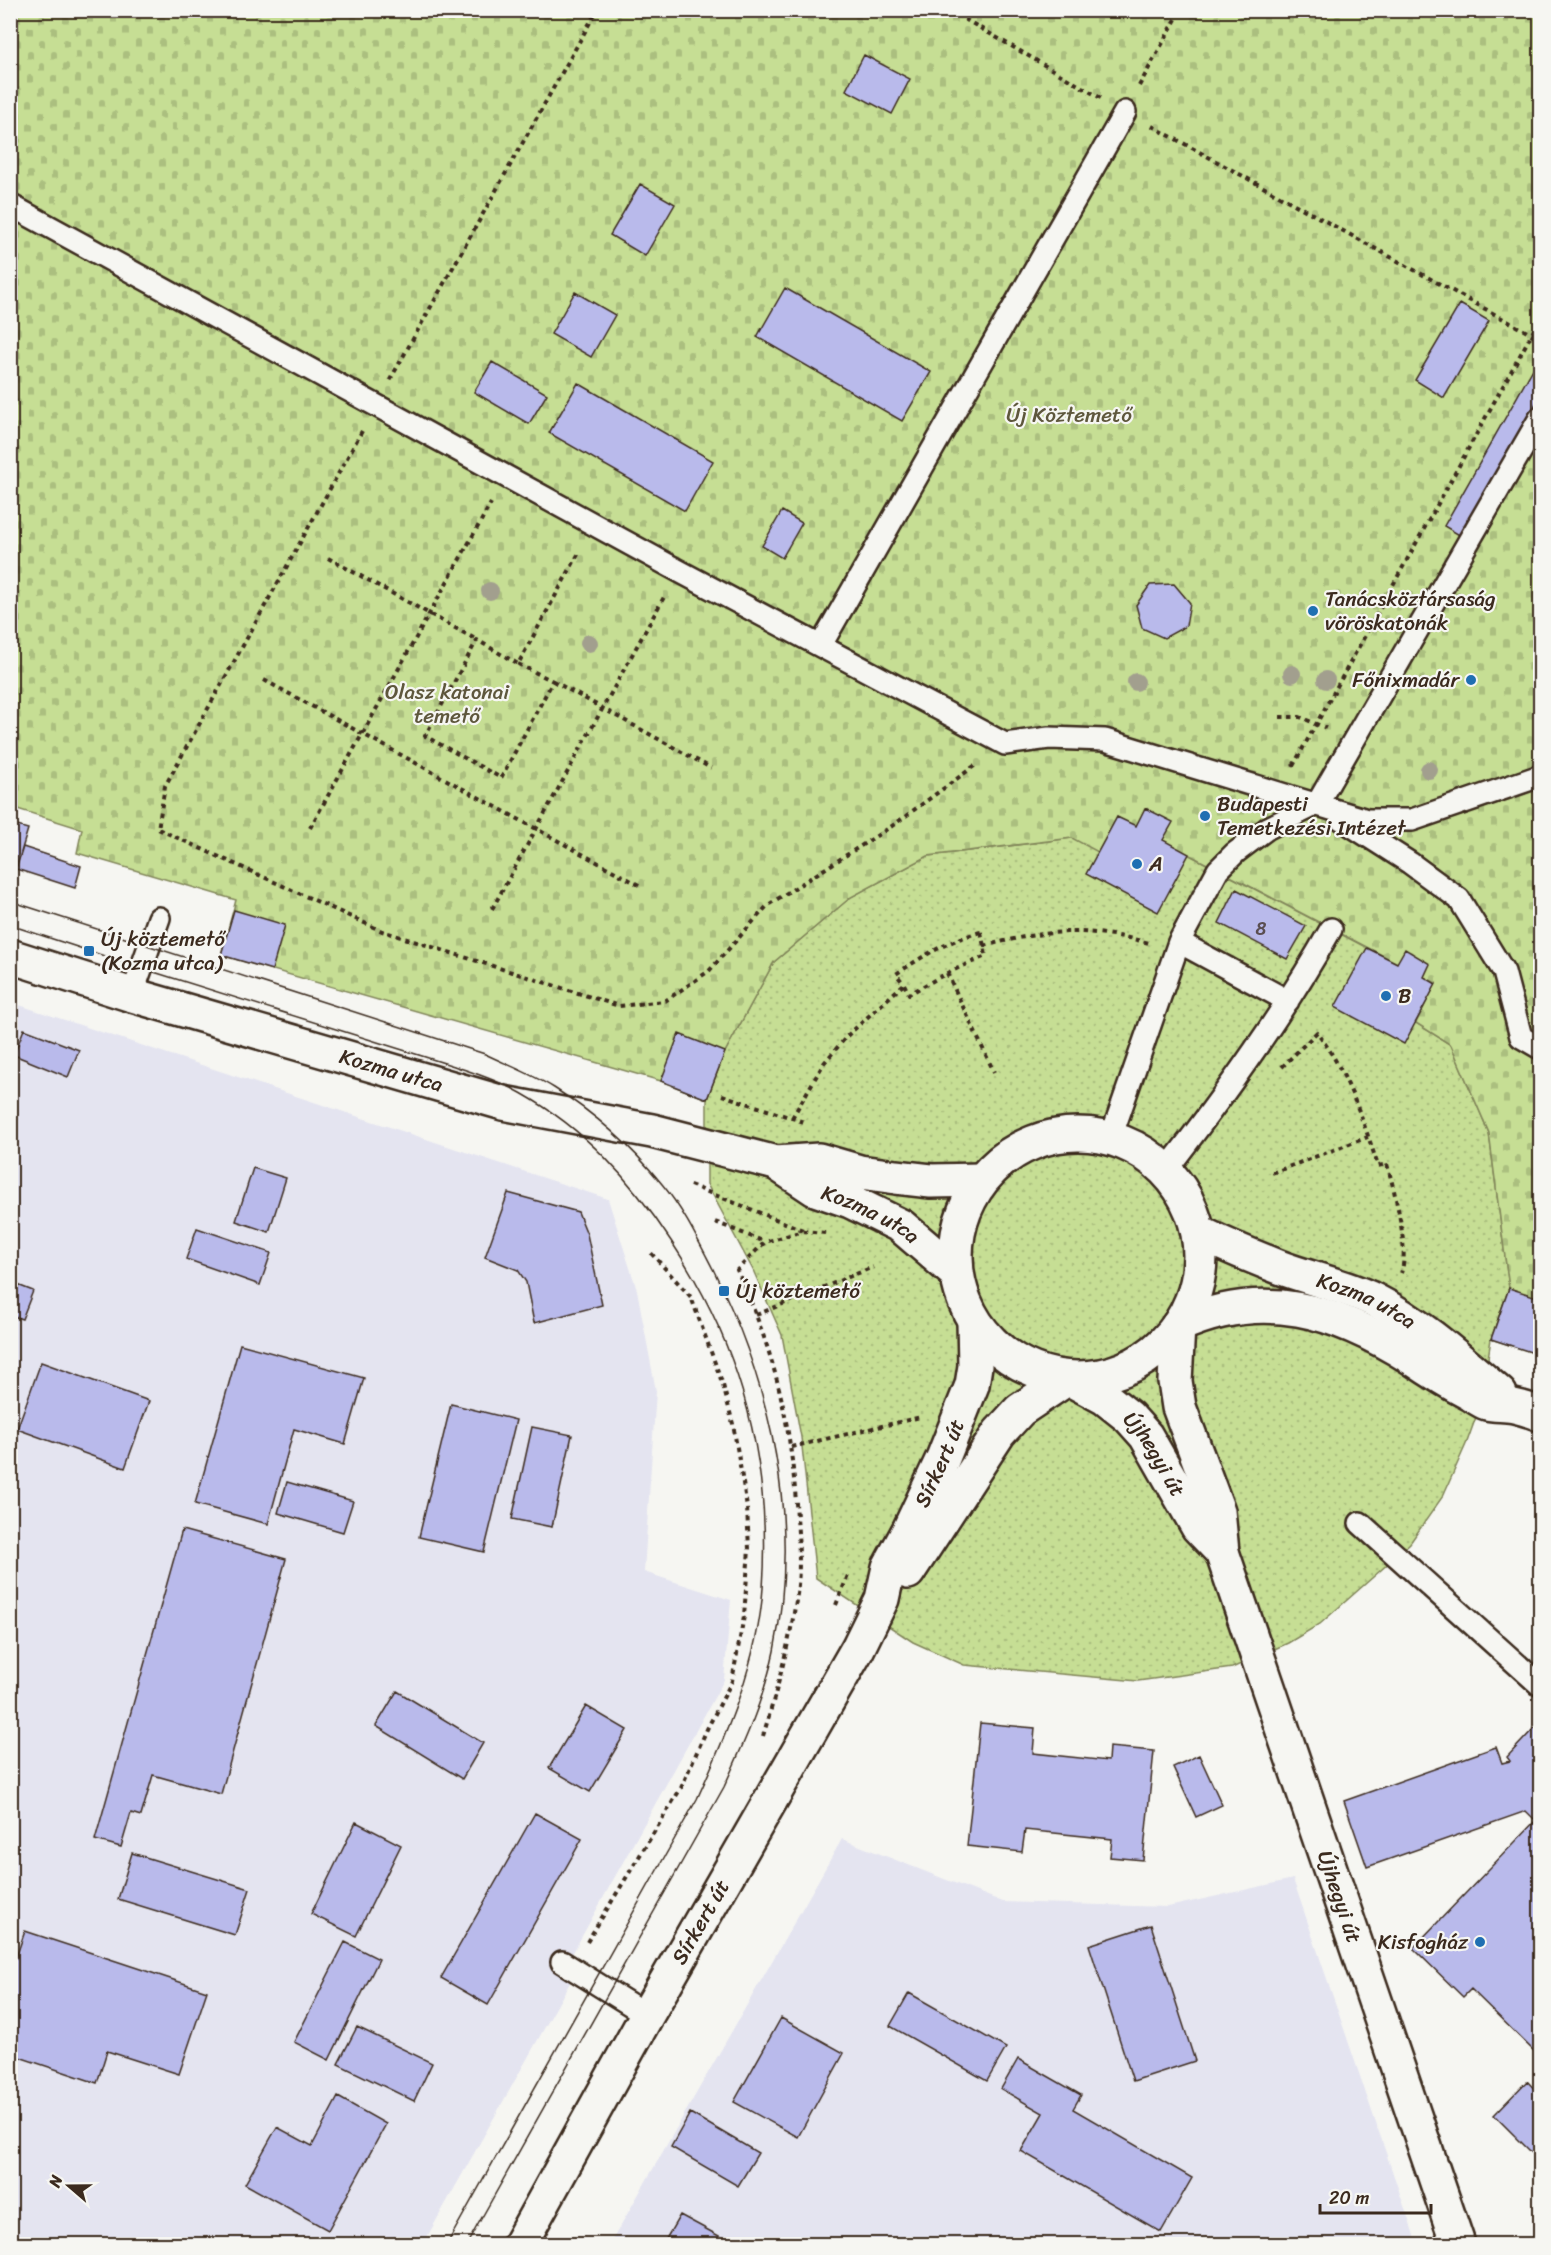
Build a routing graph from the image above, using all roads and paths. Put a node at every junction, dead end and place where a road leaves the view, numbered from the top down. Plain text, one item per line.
1 (597, 10) edge
2 (949, 10) edge
3 (1181, 10) edge
4 (1125, 112) junction
5 (10, 205) edge
6 (1540, 319) edge
7 (1532, 335) junction
8 (1540, 339) edge
9 (377, 404) junction
10 (1540, 418) edge
11 (506, 476) junction
12 (595, 524) junction
13 (328, 558) dead end
14 (679, 570) junction
15 (430, 613) junction
16 (477, 640) junction
17 (821, 645) junction
18 (518, 664) junction
19 (264, 680) dead end
20 (553, 681) junction
21 (602, 708) junction
22 (1280, 717) dead end
23 (1316, 723) junction
24 (362, 734) junction
25 (1353, 743) junction
26 (1005, 744) junction
27 (1293, 766) dead end
28 (711, 768) dead end
29 (1540, 776) edge
30 (1317, 804) junction
31 (310, 828) dead end
32 (536, 829) junction
33 (639, 885) dead end
34 (492, 909) dead end
35 (159, 918) dead end
36 (1331, 929) dead end
37 (1169, 944) junction
38 (984, 946) junction
39 (10, 956) edge
40 (947, 973) junction
41 (904, 984) junction
42 (132, 995) junction
43 (1288, 1001) junction
44 (1540, 1048) edge
45 (1278, 1071) dead end
46 (994, 1072) dead end
47 (792, 1118) dead end
48 (1111, 1137) junction
49 (1368, 1137) junction
50 (776, 1163) junction
51 (1167, 1169) junction
52 (1272, 1173) dead end
53 (981, 1180) junction
54 (690, 1185) dead end
55 (715, 1222) dead end
56 (803, 1231) junction
57 (1198, 1232) junction
58 (836, 1234) dead end
59 (765, 1242) junction
60 (651, 1253) dead end
61 (873, 1267) dead end
62 (1402, 1273) dead end
63 (957, 1274) junction
64 (756, 1315) junction
65 (974, 1322) junction
66 (1178, 1326) junction
67 (1068, 1378) junction
68 (1527, 1409) edge
69 (923, 1417) dead end
70 (790, 1448) junction
71 (1360, 1523) dead end
72 (1222, 1552) junction
73 (882, 1599) junction
74 (1540, 1684) edge
75 (787, 1774) junction
76 (567, 1965) joint
77 (647, 2015) junction
78 (520, 2244) edge
79 (1458, 2244) edge

1 - 9 path
2 - 4 path
3 - 4 path
4 - 7 path
4 - 17 lane
5 - 9 lane
6 - 7 path
7 - 8 path
7 - 23 path
9 - 11 lane
9 - 26 path
10 - 25 lane
11 - 12 lane
11 - 15 path
12 - 14 lane
12 - 18 path
13 - 15 path
14 - 17 lane
14 - 21 path
15 - 16 path
15 - 24 path
16 - 18 path
16 - 20 path
17 - 26 lane
18 - 20 path
19 - 24 path
20 - 21 path
21 - 28 path
21 - 32 path
22 - 23 path
23 - 25 path
23 - 27 path
24 - 31 path
24 - 32 path
25 - 30 lane
26 - 30 lane
29 - 30 lane
30 - 37 lane
30 - 44 lane
32 - 33 path
32 - 34 path
35 - 42 lane
36 - 43 lane
37 - 38 path
37 - 43 lane
37 - 48 lane
38 - 40 path
38 - 41 path
39 - 42 street, Kozma utca
40 - 41 path
40 - 46 path
41 - 47 path
42 - 50 street, Kozma utca
43 - 51 lane
45 - 49 path
48 - 51 street, Kozma utca
48 - 53 street, Kozma utca
49 - 52 path
49 - 62 path
50 - 53 street, Kozma utca
50 - 63 street, Kozma utca
51 - 57 street, Kozma utca
53 - 63 street, Kozma utca
54 - 56 path
55 - 59 path
56 - 58 path
56 - 59 path
57 - 66 street, Kozma utca
57 - 68 street, Kozma utca
59 - 64 path
60 - 76 path
61 - 64 path
63 - 65 street, Kozma utca
64 - 70 path
65 - 67 street, Kozma utca
65 - 73 street, Sírkert út
66 - 67 street, Kozma utca
66 - 68 street, Kozma utca
66 - 72 street, Újhegyi út
67 - 72 street, Újhegyi út
67 - 73 street, Sírkert út
69 - 70 path
70 - 75 path
71 - 74 lane
72 - 79 street, Újhegyi út
73 - 75 street, Sírkert út
75 - 77 street, Sírkert út
76 - 77 lane
77 - 78 street, Sírkert út

